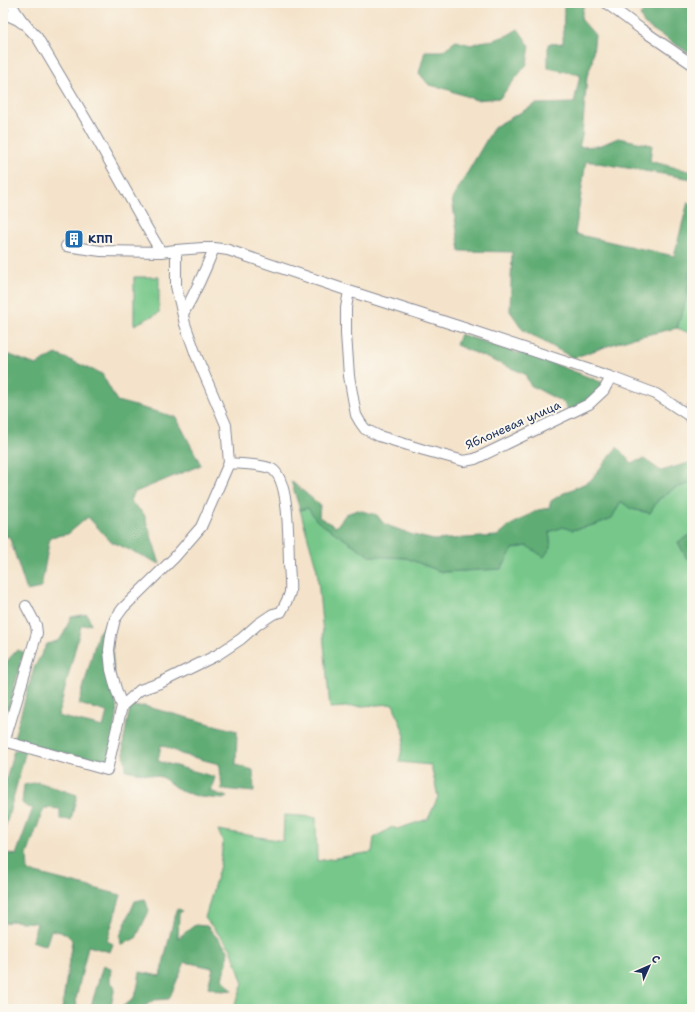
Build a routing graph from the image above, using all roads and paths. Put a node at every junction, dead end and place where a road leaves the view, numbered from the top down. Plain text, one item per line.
1 (11, 3) edge
2 (613, 5) edge
3 (3, 13) edge
4 (28, 28) junction
5 (692, 64) edge
6 (66, 246) dead end
7 (214, 248) junction
8 (176, 250) junction
9 (161, 252) junction
10 (349, 291) junction
11 (183, 314) junction
12 (611, 377) junction
13 (692, 405) edge
14 (690, 417) edge
15 (229, 462) junction
16 (26, 606) dead end
17 (122, 706) junction
18 (4, 744) edge

1 - 4 street
2 - 5 street
3 - 4 street
4 - 9 street
6 - 9 street
7 - 8 street
7 - 10 street
7 - 11 street
8 - 9 street
8 - 11 street
10 - 12 street
10 - 12 street, Яблоневая улица
11 - 15 street
12 - 14 street
13 - 14 street
15 - 17 street
15 - 17 street
16 - 18 street
17 - 18 street

